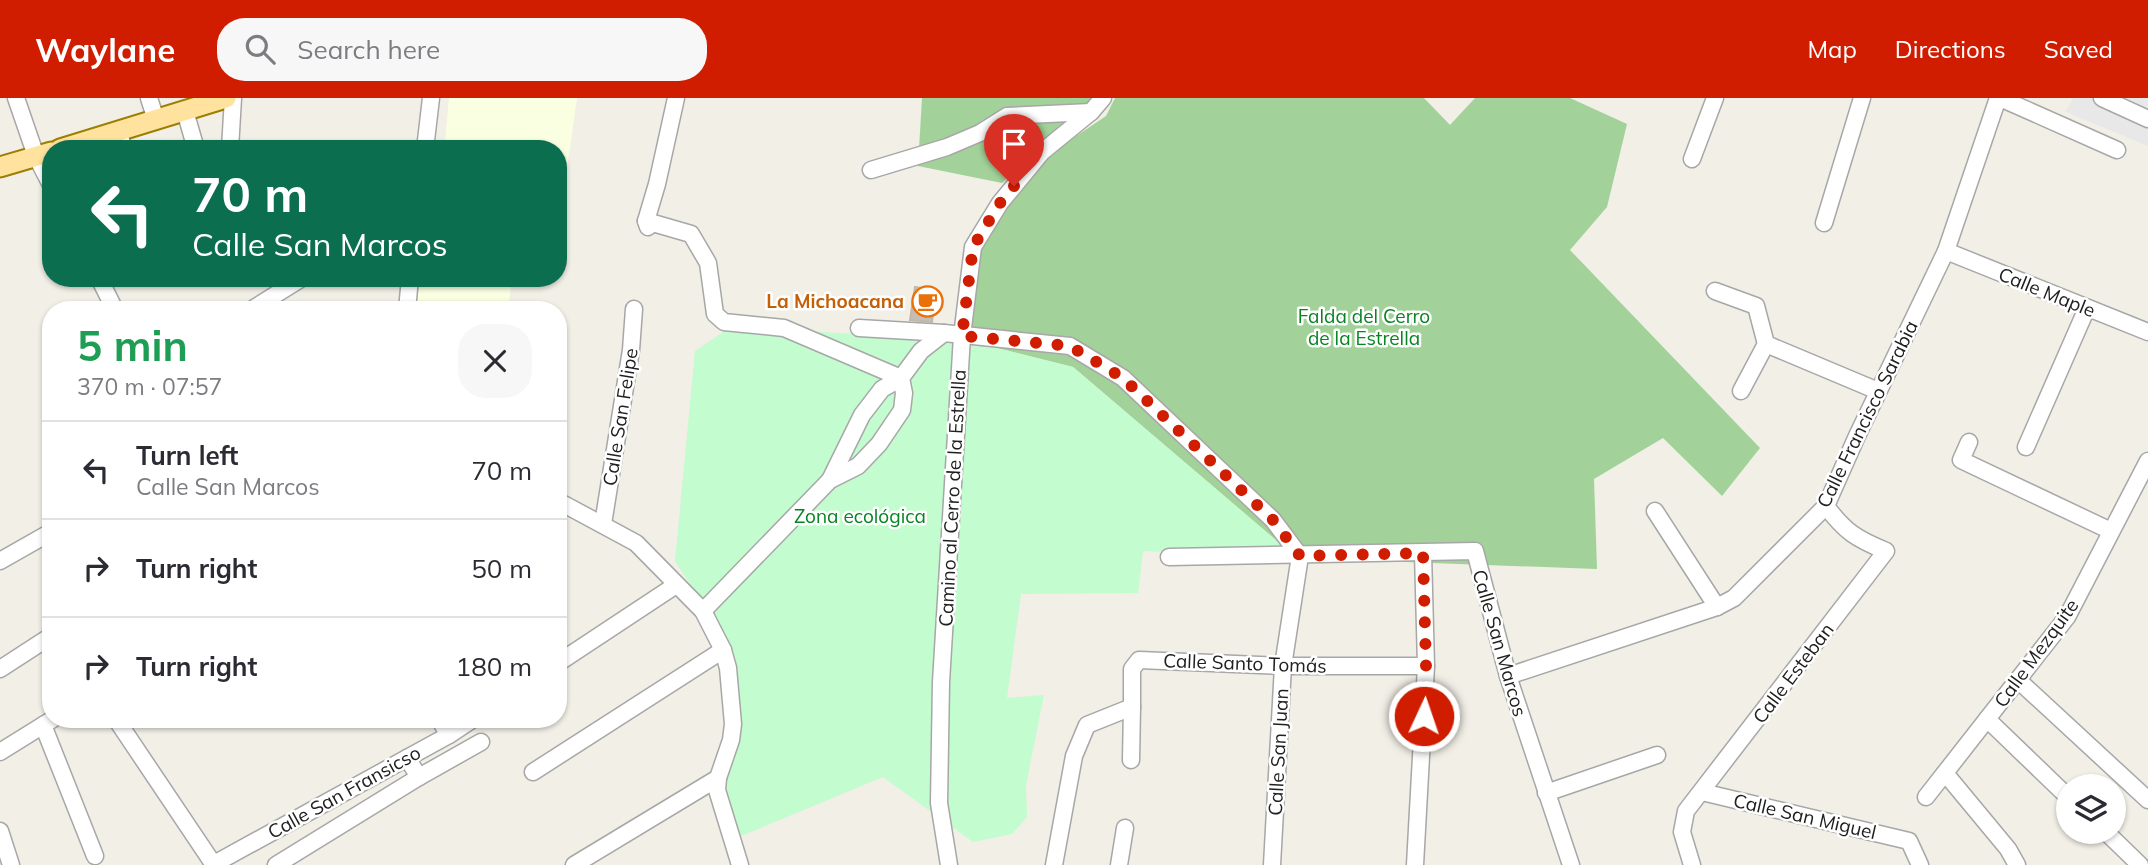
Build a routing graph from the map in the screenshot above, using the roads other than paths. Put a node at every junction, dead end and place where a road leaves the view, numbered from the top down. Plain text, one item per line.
1 (16, 98) edge
2 (149, 98) edge
3 (226, 98) edge
4 (233, 98) edge
5 (431, 98) edge
6 (676, 98) edge
7 (1102, 98) edge
8 (1715, 98) edge
9 (1862, 98) edge
10 (1999, 98) edge
11 (2102, 98) edge
12 (185, 111) junction
13 (1091, 112) junction
14 (2148, 119) edge
15 (156, 120) junction
16 (121, 140) edge
17 (193, 140) edge
18 (231, 140) edge
19 (426, 140) edge
20 (2117, 150) dead end
21 (42, 152) edge
22 (42, 154) edge
23 (1692, 159) dead end
24 (0, 167) edge
25 (871, 170) dead end
26 (1824, 223) dead end
27 (1946, 251) junction
28 (288, 287) edge
29 (1715, 291) dead end
30 (265, 301) edge
31 (2087, 308) junction
32 (634, 309) dead end
33 (859, 328) dead end
34 (2148, 332) edge
35 (944, 333) junction
36 (962, 336) junction
37 (1766, 344) junction
38 (901, 378) junction
39 (1741, 391) dead end
40 (1878, 391) junction
41 (1969, 442) dead end
42 (2026, 447) dead end
43 (2148, 461) edge
44 (830, 480) junction
45 (1826, 506) junction
46 (567, 508) edge
47 (1655, 511) dead end
48 (603, 524) junction
49 (2112, 531) junction
50 (42, 537) edge
51 (1423, 553) junction
52 (1300, 556) junction
53 (1169, 557) dead end
54 (0, 561) edge
55 (676, 584) junction
56 (1717, 607) junction
57 (702, 611) junction
58 (42, 642) edge
59 (723, 650) junction
60 (567, 657) edge
61 (1283, 666) junction
62 (1426, 666) junction
63 (0, 669) edge
64 (1508, 676) junction
65 (2018, 680) junction
66 (1132, 707) junction
67 (1987, 719) junction
68 (42, 726) edge
69 (50, 728) edge
70 (122, 728) edge
71 (445, 728) edge
72 (460, 728) edge
73 (449, 735) junction
74 (481, 741) dead end
75 (0, 752) edge
76 (1657, 755) dead end
77 (407, 758) junction
78 (1131, 760) dead end
79 (533, 772) dead end
80 (1944, 773) junction
81 (419, 777) junction
82 (718, 778) junction
83 (2056, 785) edge
84 (1702, 792) junction
85 (1546, 793) junction
86 (2145, 793) edge
87 (1926, 797) dead end
88 (1125, 828) dead end
89 (0, 831) edge
90 (2118, 844) edge
91 (95, 856) dead end
92 (7, 861) edge
93 (214, 864) edge
94 (276, 865) edge
95 (574, 865) edge
96 (740, 865) edge
97 (949, 865) edge
98 (1054, 865) edge
99 (1119, 865) edge
100 (1272, 865) edge
101 (1415, 865) edge
102 (1570, 865) edge
103 (1692, 865) edge
104 (1920, 865) edge
105 (2017, 865) edge
106 (2140, 865) edge

1 - 21 street
2 - 15 street
3 - 12 main road
4 - 18 street
5 - 19 street
6 - 38 street
7 - 13 street, Camino al Cerro de la Estrella
8 - 23 street
9 - 26 street
10 - 20 street
10 - 27 street, Calle Francisco Sarabia
11 - 14 street
12 - 15 main road
12 - 17 street
13 - 25 street
13 - 36 street, Camino al Cerro de la Estrella
15 - 16 main road
22 - 24 main road
27 - 31 street, Calle Maple
27 - 40 street, Calle Francisco Sarabia
28 - 30 street
29 - 37 street
31 - 34 street, Calle Maple
31 - 42 street
32 - 48 street, Calle San Felipe
33 - 35 street
35 - 36 street
35 - 38 street
36 - 52 street
36 - 97 street, Camino al Cerro de la Estrella
37 - 39 street
37 - 40 street
38 - 44 street
38 - 44 street
40 - 45 street, Calle Francisco Sarabia
41 - 49 street
43 - 49 street, Calle Mezquite
44 - 57 street
45 - 56 street, Calle Francisco Sarabia
45 - 84 street, Calle Esteban
46 - 48 street
47 - 56 street
48 - 55 street
49 - 65 street, Calle Mezquite
50 - 54 street
51 - 52 street, Calle San Marcos
51 - 62 street
51 - 64 street, Calle San Marcos
52 - 53 street, Calle San Marcos
52 - 61 street, Calle San Juan
55 - 57 street
55 - 60 street
56 - 64 street, Calle Francisco Sarabia
57 - 59 street
58 - 63 street
59 - 79 street
59 - 82 street
61 - 62 street, Calle Santo Tomás
61 - 66 street, Calle Santo Tomás
61 - 100 street, Calle San Juan
62 - 101 street
64 - 85 street, Calle San Marcos
65 - 67 street, Calle Mezquite
65 - 86 street
66 - 78 street
66 - 98 street
67 - 80 street, Calle Mezquite
67 - 83 street
68 - 75 street
69 - 91 street
70 - 93 street
71 - 73 street
72 - 73 street, Calle San Fransicso
73 - 77 street, Calle San Fransicso
74 - 81 street
76 - 85 street
77 - 81 street
77 - 93 street, Calle San Fransicso
80 - 87 street, Calle Mezquite
80 - 105 street
81 - 94 street
82 - 95 street
82 - 96 street
84 - 103 street, Calle Esteban
84 - 104 street, Calle San Miguel
85 - 102 street, Calle San Marcos
88 - 99 street
89 - 92 street
90 - 106 street

